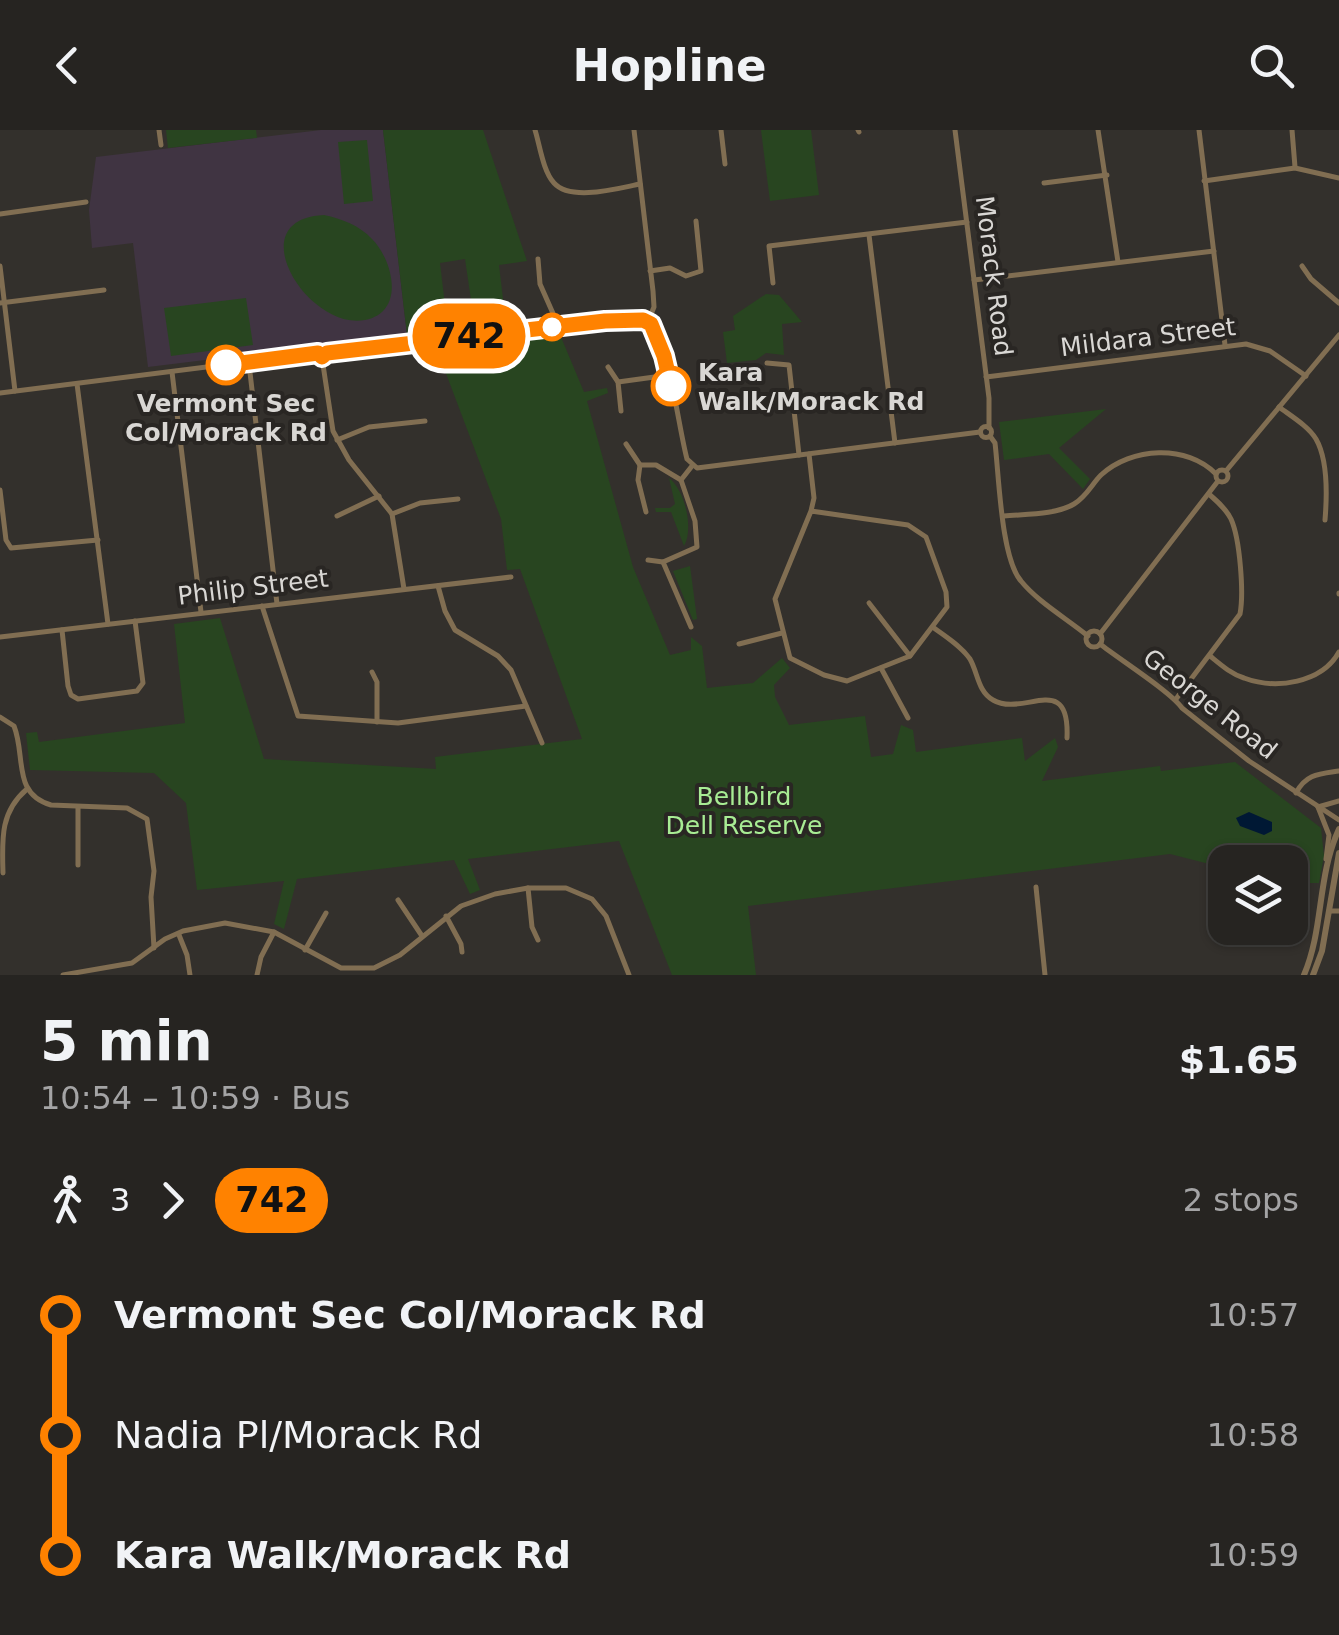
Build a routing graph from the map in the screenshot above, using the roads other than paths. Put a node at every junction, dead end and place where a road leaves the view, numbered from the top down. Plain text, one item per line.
1 (159, 130) edge
2 (535, 130) edge
3 (634, 130) edge
4 (721, 130) edge
5 (955, 130) edge
6 (1098, 130) edge
7 (1199, 130) edge
8 (1292, 130) edge
9 (161, 145) dead end
10 (725, 164) dead end
11 (1295, 168) junction
12 (1107, 175) junction
13 (1339, 178) edge
14 (1204, 181) junction
15 (1044, 183) dead end
16 (640, 184) junction
17 (86, 202) dead end
18 (0, 214) edge
19 (696, 220) dead end
20 (967, 222) junction
21 (870, 235) junction
22 (1214, 251) junction
23 (538, 260) dead end
24 (1118, 262) junction
25 (0, 266) edge
26 (1302, 266) dead end
27 (650, 271) junction
28 (974, 280) junction
29 (774, 283) dead end
30 (104, 290) dead end
31 (2, 303) edge
32 (1339, 303) edge
33 (649, 319) junction
34 (559, 327) junction
35 (1339, 335) edge
36 (1225, 344) junction
37 (322, 354) junction
38 (796, 359) dead end
39 (249, 362) junction
40 (767, 363) dead end
41 (788, 365) junction
42 (608, 367) dead end
43 (172, 372) junction
44 (669, 374) junction
45 (1306, 376) junction
46 (986, 378) junction
47 (618, 382) junction
48 (78, 384) junction
49 (15, 391) junction
50 (0, 393) edge
51 (1279, 407) junction
52 (621, 411) dead end
53 (425, 421) dead end
54 (989, 428) junction
55 (980, 432) junction
56 (990, 436) junction
57 (337, 440) junction
58 (895, 443) junction
59 (626, 444) dead end
60 (808, 454) junction
61 (799, 455) junction
62 (640, 465) junction
63 (692, 466) junction
64 (1217, 478) junction
65 (681, 480) junction
66 (0, 490) edge
67 (1210, 495) junction
68 (379, 496) junction
69 (458, 499) dead end
70 (811, 511) junction
71 (646, 512) dead end
72 (392, 514) junction
73 (338, 516) dead end
74 (1004, 516) junction
75 (1325, 520) dead end
76 (98, 540) junction
77 (648, 560) dead end
78 (663, 562) junction
79 (511, 577) dead end
80 (437, 585) junction
81 (404, 589) junction
82 (869, 603) dead end
83 (277, 604) junction
84 (262, 606) junction
85 (201, 613) junction
86 (135, 621) junction
87 (108, 624) junction
88 (690, 627) dead end
89 (934, 628) junction
90 (62, 630) junction
91 (782, 633) junction
92 (1100, 634) junction
93 (1088, 636) junction
94 (0, 637) edge
95 (739, 644) dead end
96 (1100, 644) junction
97 (1339, 652) edge
98 (910, 656) junction
99 (1210, 656) junction
100 (882, 668) junction
101 (372, 672) dead end
102 (1176, 699) junction
103 (526, 706) junction
104 (0, 717) edge
105 (908, 718) dead end
106 (378, 722) junction
107 (1067, 738) dead end
108 (542, 744) dead end
109 (1339, 771) edge
110 (27, 789) junction
111 (1296, 793) junction
112 (1339, 801) edge
113 (78, 807) junction
114 (1318, 807) junction
115 (1339, 820) edge
116 (1339, 830) edge
117 (1339, 853) edge
118 (1326, 862) junction
119 (78, 865) dead end
120 (3, 874) dead end
121 (528, 888) junction
122 (1036, 888) dead end
123 (398, 900) dead end
124 (1324, 910) junction
125 (1339, 911) edge
126 (326, 913) dead end
127 (446, 916) junction
128 (152, 921) junction
129 (274, 932) junction
130 (176, 934) junction
131 (422, 936) junction
132 (538, 940) dead end
133 (154, 948) junction
134 (305, 950) junction
135 (462, 952) dead end
136 (375, 972) edge
137 (63, 975) edge
138 (190, 975) edge
139 (257, 975) edge
140 (628, 975) edge
141 (1045, 975) edge
142 (1304, 975) edge
143 (1314, 975) edge

1 - 9 street
2 - 16 street
3 - 16 street
4 - 10 street
5 - 20 street, Morack Road
6 - 12 street
7 - 14 street
8 - 11 street
11 - 13 street
11 - 14 street
12 - 15 street
12 - 24 street
14 - 22 street
16 - 27 street
17 - 18 street
19 - 27 street
20 - 21 street
20 - 28 street, Morack Road
21 - 29 street
21 - 58 street
22 - 24 street
22 - 36 street
23 - 34 street
24 - 28 street
25 - 31 street
26 - 32 street
27 - 33 street
28 - 46 street, Morack Road
30 - 31 street
31 - 49 street
33 - 34 street
33 - 44 street
34 - 37 street
35 - 45 street
36 - 45 street, Mildara Street
36 - 46 street, Mildara Street
37 - 39 street
37 - 57 street
38 - 41 street
39 - 43 street
39 - 83 street
40 - 41 street
41 - 61 street
42 - 47 street
43 - 48 street
43 - 85 street
44 - 47 street
44 - 63 street
45 - 51 street
46 - 54 street, Morack Road
47 - 52 street
48 - 49 street
48 - 76 street
49 - 50 street
51 - 64 street
51 - 75 street
53 - 57 street
54 - 55 street
54 - 56 street, Morack Road
55 - 56 street
55 - 58 street
56 - 74 street
57 - 68 street
58 - 60 street
59 - 62 street
60 - 61 street
60 - 70 street
61 - 63 street
62 - 65 street
62 - 71 street
63 - 65 street
64 - 67 street
64 - 74 street
65 - 78 street
66 - 76 street
67 - 92 street
67 - 99 street
68 - 72 street
68 - 73 street
69 - 72 street
70 - 89 street
70 - 91 street
72 - 81 street
74 - 93 street
76 - 87 street
77 - 78 street
78 - 88 street
79 - 80 street, Philip Street
80 - 81 street, Philip Street
80 - 103 street
81 - 83 street, Philip Street
82 - 98 street
83 - 84 street, Philip Street
84 - 85 street, Philip Street
84 - 106 street
85 - 86 street, Philip Street
86 - 87 street, Philip Street
86 - 90 street
87 - 90 street, Philip Street
89 - 98 street
89 - 107 street
90 - 94 street, Philip Street
91 - 95 street
91 - 100 street
92 - 93 street
92 - 96 street
93 - 96 street, George Road
96 - 102 street, George Road
97 - 99 street
98 - 100 street
99 - 102 street
100 - 105 street
101 - 106 street
102 - 111 street, George Road
103 - 106 street
103 - 108 street
104 - 110 street
109 - 111 street
110 - 113 street
110 - 120 street
111 - 114 street, George Road
112 - 114 street
113 - 119 street
113 - 128 street
114 - 115 street, George Road
114 - 118 street
116 - 118 street
117 - 124 street
118 - 124 street
121 - 127 street
121 - 132 street
121 - 140 street
122 - 141 street
123 - 131 street
124 - 125 street
124 - 142 street
124 - 143 street
126 - 134 street
127 - 131 street
127 - 135 street
128 - 130 street
128 - 133 street
129 - 130 street
129 - 134 street
129 - 139 street
130 - 133 street
130 - 138 street
131 - 136 street
133 - 137 street
134 - 136 street

